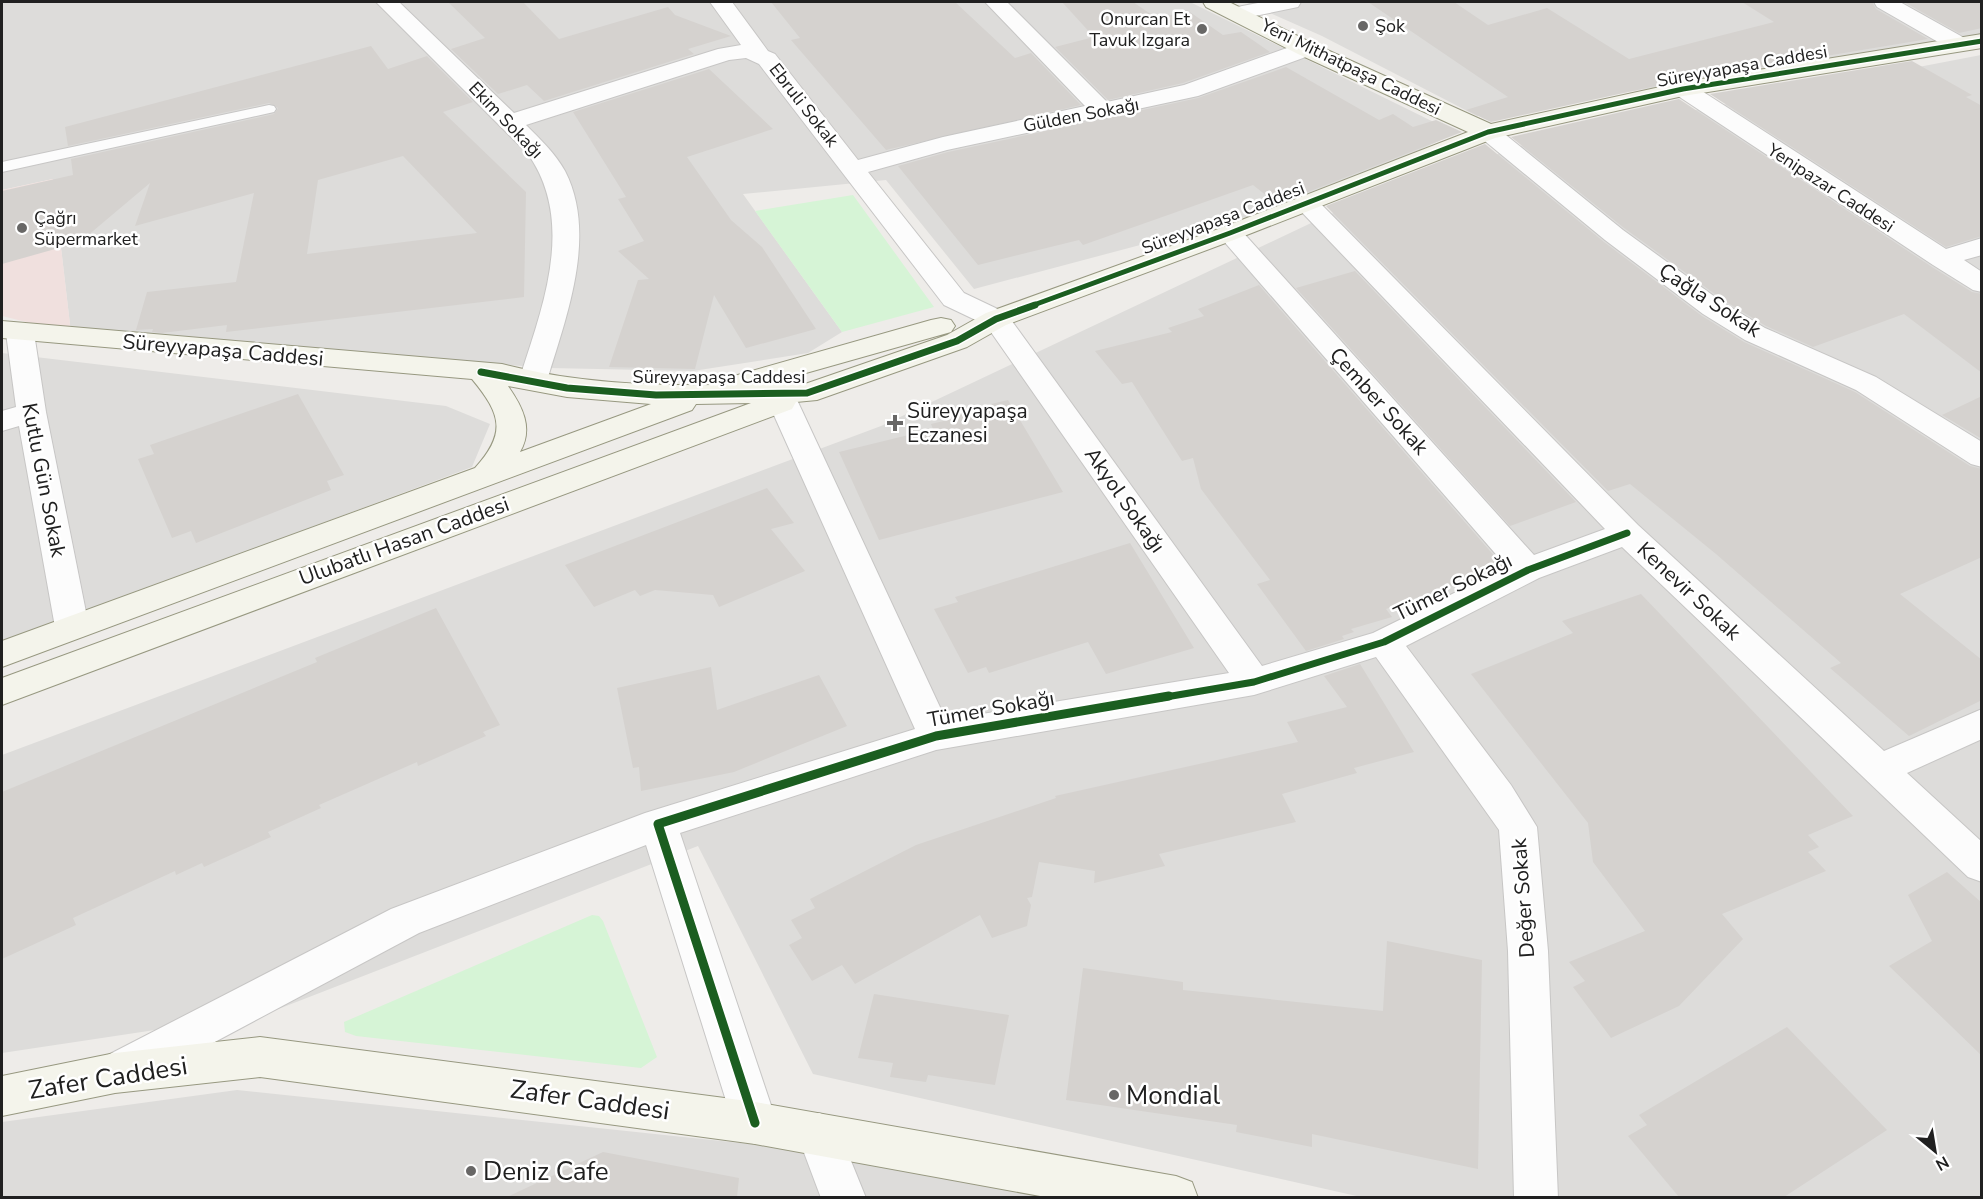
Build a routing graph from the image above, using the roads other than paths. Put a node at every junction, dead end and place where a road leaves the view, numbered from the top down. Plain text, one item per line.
1 (387, 2) edge
2 (721, 2) edge
3 (995, 2) edge
4 (1214, 2) edge
5 (1290, 2) edge
6 (1885, 2) edge
7 (1240, 13) junction
8 (1971, 43) edge
9 (1306, 49) junction
10 (759, 54) junction
11 (1683, 89) junction
12 (269, 109) dead end
13 (1103, 111) junction
14 (511, 122) junction
15 (1488, 132) junction
16 (2, 167) edge
17 (852, 168) junction
18 (1306, 203) junction
19 (1230, 233) junction
20 (1982, 246) edge
21 (1942, 259) junction
22 (1982, 284) edge
23 (996, 319) junction
24 (11, 331) edge
25 (481, 372) junction
26 (535, 374) junction
27 (798, 386) junction
28 (710, 393) junction
29 (31, 412) junction
30 (2, 421) edge
31 (1982, 458) edge
32 (486, 475) junction
33 (1627, 533) junction
34 (1528, 570) junction
35 (72, 627) junction
36 (1384, 642) junction
37 (2, 654) edge
38 (1254, 682) junction
39 (2, 692) edge
40 (1982, 723) edge
41 (936, 736) junction
42 (1878, 770) junction
43 (657, 824) junction
44 (1982, 866) edge
45 (115, 1073) junction
46 (2, 1096) edge
47 (755, 1124) junction
48 (819, 1134) junction
49 (844, 1197) edge
50 (1176, 1197) edge
51 (1536, 1197) edge

1 - 14 street, Ekim Sokağı
2 - 10 street
3 - 13 street
4 - 7 street, Yeni Mithatpaşa Caddesi
5 - 7 street
6 - 8 street
7 - 9 street, Yeni Mithatpaşa Caddesi
8 - 11 street, Süreyyapaşa Caddesi
9 - 13 street, Gülden Sokağı
9 - 15 street, Yeni Mithatpaşa Caddesi
10 - 14 street, Ebruli Sokak
10 - 17 street, Ebruli Sokak
11 - 15 street, Süreyyapaşa Caddesi
11 - 21 street, Yenipazar Caddesi
12 - 16 lane
13 - 17 street, Gülden Sokağı
14 - 26 street, Ekim Sokağı
15 - 18 street, Süreyyapaşa Caddesi
15 - 31 street, Çağla Sokak
17 - 23 street, Ebruli Sokak
18 - 19 street, Süreyyapaşa Caddesi
18 - 33 street, Kenevir Sokak
19 - 23 street, Süreyyapaşa Caddesi
19 - 34 street, Çember Sokak
20 - 21 street
21 - 22 street, Yenipazar Caddesi
23 - 27 street, Süreyyapaşa Caddesi
23 - 38 street, Akyol Sokağı
24 - 25 street, Süreyyapaşa Caddesi
24 - 29 street, Kutlu Gün Sokak
25 - 26 street, Süreyyapaşa Caddesi
25 - 28 street, Süreyyapaşa Caddesi
25 - 32 street
26 - 27 street, Süreyyapaşa Caddesi
27 - 28 street, Süreyyapaşa Caddesi
27 - 39 street, Ulubatlı Hasan Caddesi
27 - 41 street
28 - 32 street, Ulubatlı Hasan Caddesi
29 - 30 street
29 - 35 street, Kutlu Gün Sokak
32 - 35 street, Ulubatlı Hasan Caddesi
33 - 34 street, Tümer Sokağı
33 - 42 street, Kenevir Sokak
34 - 36 street, Tümer Sokağı
35 - 37 street, Ulubatlı Hasan Caddesi
36 - 38 street, Tümer Sokağı
36 - 51 street, Değer Sokak
38 - 41 street, Tümer Sokağı
40 - 42 street
41 - 43 street, Tümer Sokağı
42 - 44 street, Kenevir Sokak
43 - 45 street, Tümer Sokağı
43 - 47 street
45 - 46 street, Zafer Caddesi
45 - 47 street, Zafer Caddesi
47 - 48 street, Zafer Caddesi
48 - 49 street
48 - 50 street, Zafer Caddesi

